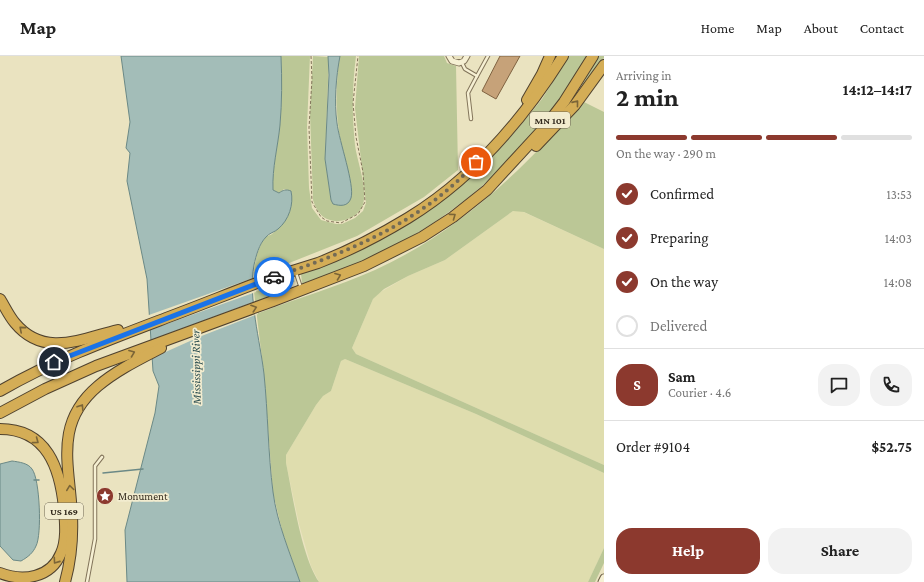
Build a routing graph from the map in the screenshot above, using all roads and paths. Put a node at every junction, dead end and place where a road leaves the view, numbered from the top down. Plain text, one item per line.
1 (311, 56) edge
2 (358, 56) edge
3 (448, 56) edge
4 (467, 56) edge
5 (488, 56) edge
6 (550, 56) edge
7 (563, 56) edge
8 (593, 56) edge
9 (462, 63) junction
10 (604, 66) edge
11 (477, 76) junction
12 (471, 119) dead end
13 (468, 171) junction
14 (497, 177) junction
15 (295, 270) junction
16 (302, 290) junction
17 (0, 299) edge
18 (201, 326) junction
19 (98, 339) junction
20 (0, 391) edge
21 (0, 413) edge
22 (0, 429) edge
23 (102, 457) dead end
24 (0, 573) edge
25 (604, 578) edge
26 (65, 582) edge
27 (87, 582) edge
28 (602, 582) edge

1 - 2 path
3 - 9 street
4 - 9 street
5 - 11 lane
6 - 13 highway
7 - 13 highway, MN 101
8 - 14 highway, MN 101
9 - 11 lane
14 -> 10 highway
11 - 12 lane
13 - 15 highway, MN 101
16 -> 14 highway, MN 101
15 - 16 lane
15 - 19 highway, MN 101
18 -> 16 highway, MN 101
19 -> 17 highway
21 -> 18 highway, MN 101
26 -> 18 highway
19 - 20 highway
22 -> 24 highway, US 169
23 - 27 lane
25 - 28 main road

